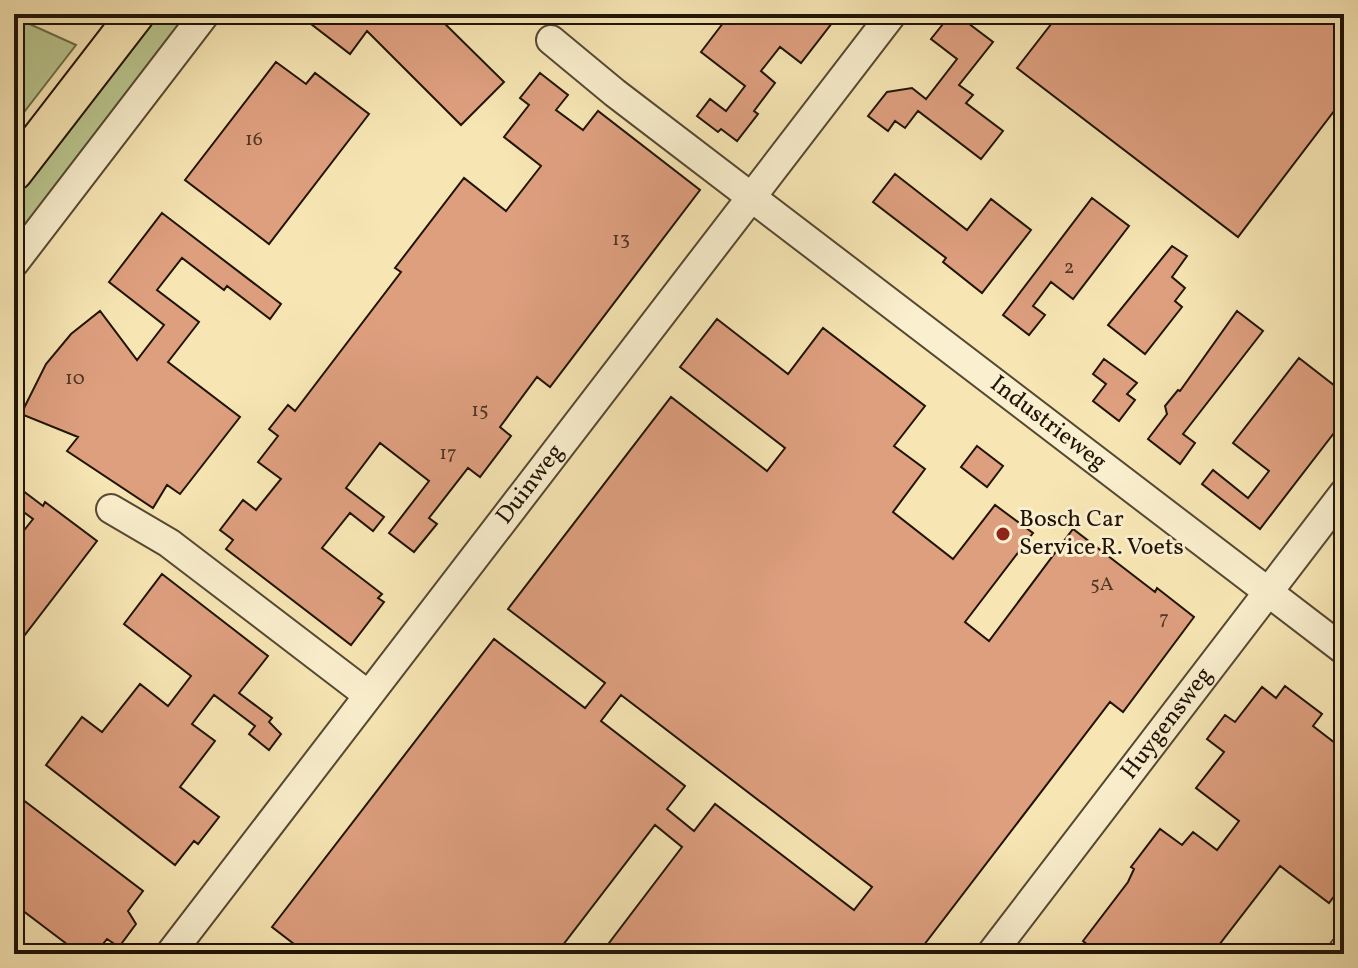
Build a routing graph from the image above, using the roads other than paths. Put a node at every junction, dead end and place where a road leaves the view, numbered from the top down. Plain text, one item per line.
1 (136, 14) edge
2 (205, 14) edge
3 (892, 14) edge
4 (551, 40) dead end
5 (14, 172) edge
6 (752, 196) junction
7 (14, 263) edge
8 (1344, 493) edge
9 (111, 509) dead end
10 (1268, 591) junction
11 (1344, 650) edge
12 (368, 695) junction
13 (170, 954) edge
14 (991, 954) edge

1 - 5 main road
2 - 7 street
3 - 6 street, Duinweg
4 - 6 street, Industrieweg
6 - 10 street, Industrieweg
6 - 12 street, Duinweg
8 - 10 street, Huygensweg
9 - 12 street
10 - 11 street, Industrieweg
10 - 14 street, Huygensweg
12 - 13 street, Duinweg

